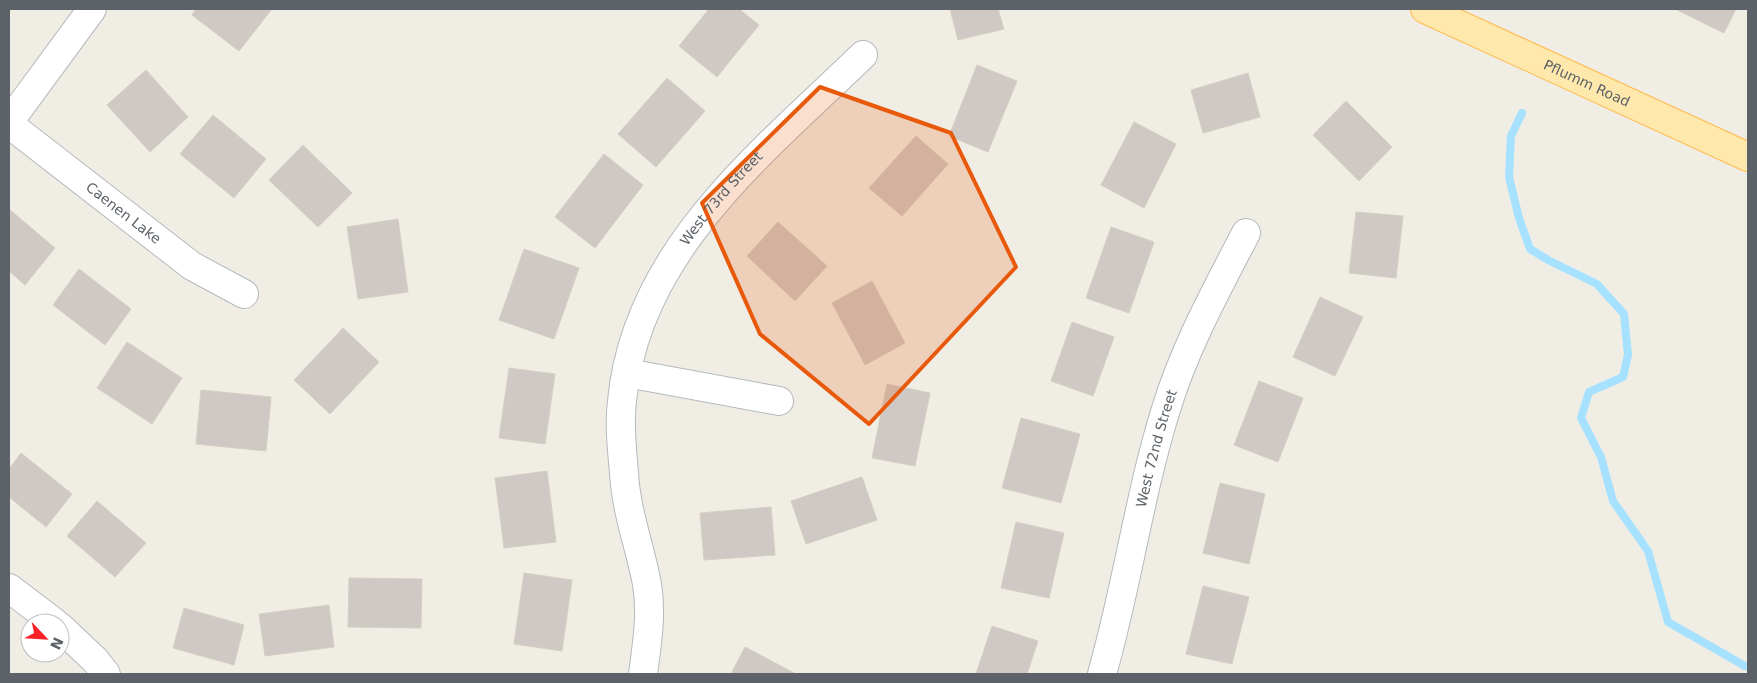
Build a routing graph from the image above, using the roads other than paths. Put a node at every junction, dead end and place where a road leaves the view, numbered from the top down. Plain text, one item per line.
1 (92, 9) edge
2 (1425, 9) edge
3 (863, 55) dead end
4 (9, 123) edge
5 (1748, 157) edge
6 (1246, 233) dead end
7 (244, 294) dead end
8 (627, 373) junction
9 (779, 401) dead end
10 (9, 588) edge
11 (42, 613) edge
12 (70, 637) edge
13 (106, 674) edge
14 (643, 674) edge
15 (1102, 674) edge

1 - 4 street
2 - 5 main road, Pflumm Road
3 - 8 street, West 73rd Street
4 - 7 street, Caenen Lake
6 - 15 street, West 72nd Street
8 - 9 street
8 - 14 street, West 73rd Street
10 - 11 street
12 - 13 street

